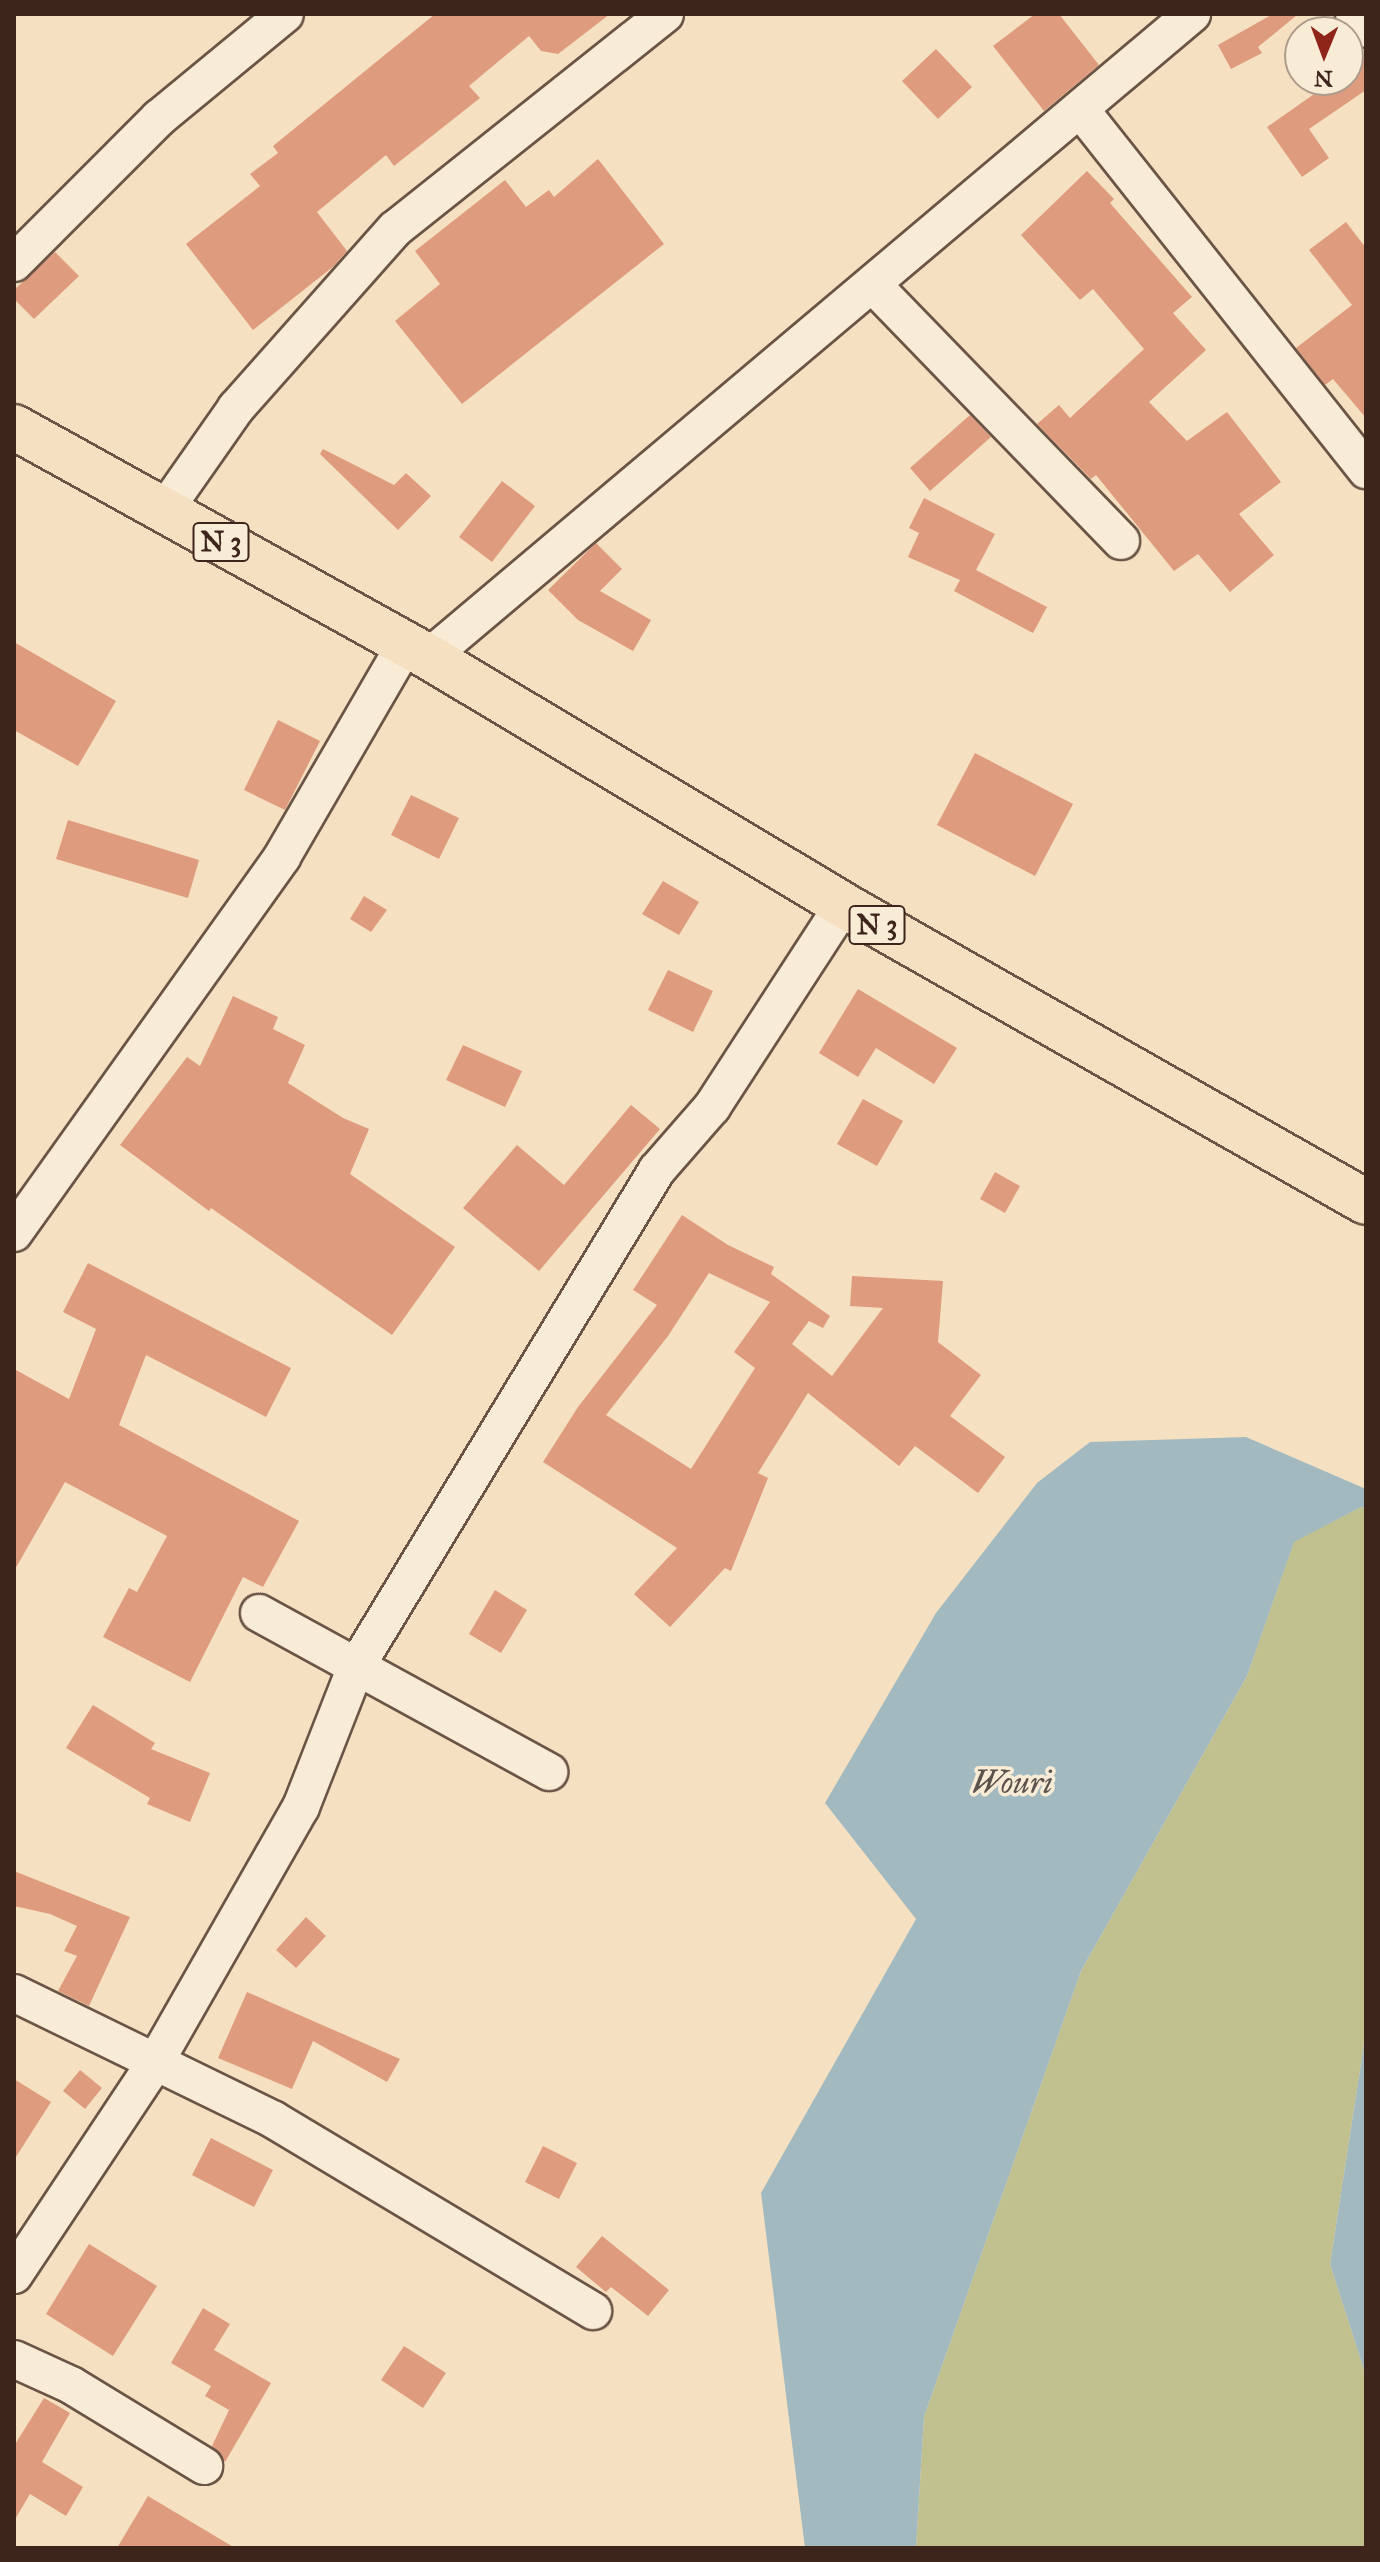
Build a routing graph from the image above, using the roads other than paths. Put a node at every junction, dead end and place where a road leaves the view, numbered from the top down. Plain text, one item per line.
1 (285, 14) edge
2 (665, 14) edge
3 (1192, 14) edge
4 (1354, 14) edge
5 (1366, 29) edge
6 (1080, 109) junction
7 (14, 263) edge
8 (874, 286) junction
9 (14, 427) edge
10 (1366, 470) edge
11 (164, 511) junction
12 (1121, 541) dead end
13 (417, 651) junction
14 (843, 905) junction
15 (1366, 1202) edge
16 (14, 1233) edge
17 (259, 1613) dead end
18 (356, 1667) junction
19 (549, 1772) dead end
20 (14, 1993) edge
21 (156, 2061) junction
22 (14, 2275) edge
23 (593, 2311) dead end
24 (14, 2359) edge
25 (204, 2466) dead end

1 - 7 street
2 - 11 street
3 - 6 street
4 - 5 street
6 - 8 street
6 - 10 street
8 - 12 street
8 - 13 street
9 - 11 highway, N 3
11 - 13 highway, N 3
13 - 14 highway, N 3
13 - 16 street
14 - 15 highway, N 3
14 - 18 street
17 - 18 street
18 - 19 street
18 - 21 street
20 - 21 street
21 - 22 street
21 - 23 street
24 - 25 street

